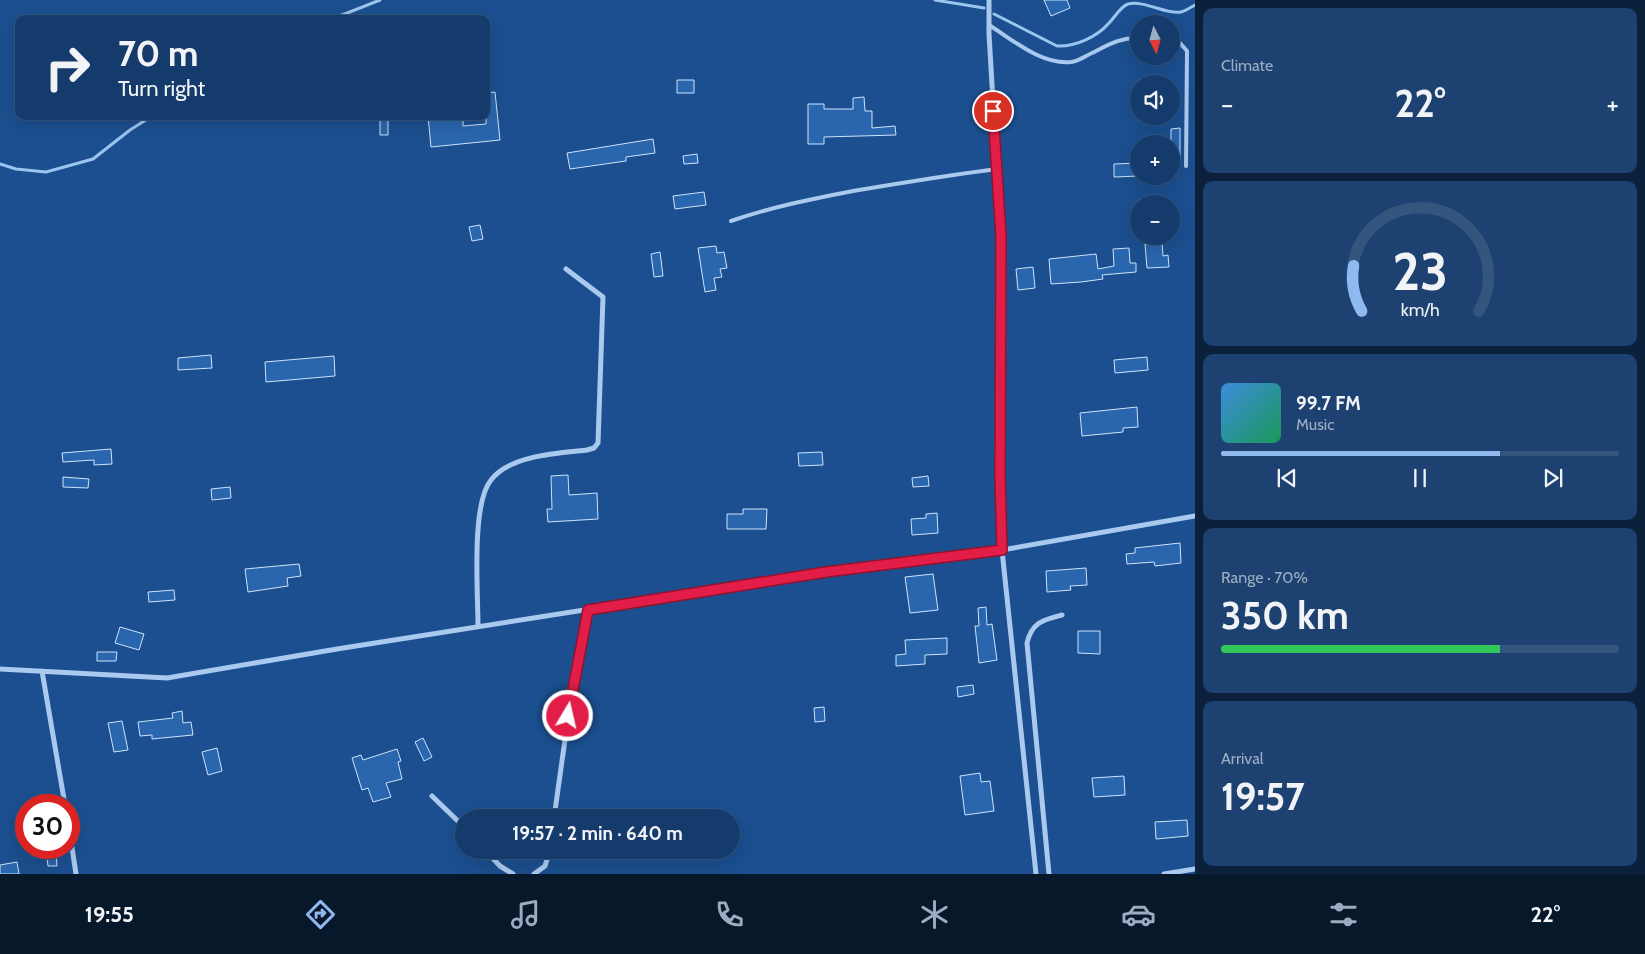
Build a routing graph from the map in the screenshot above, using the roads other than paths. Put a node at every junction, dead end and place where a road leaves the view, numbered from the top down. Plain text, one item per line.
1 (989, 0) edge
2 (989, 25) junction
3 (1130, 38) edge
4 (1180, 44) edge
5 (1186, 166) dead end
6 (997, 169) junction
7 (731, 221) dead end
8 (566, 269) dead end
9 (1195, 516) edge
10 (1002, 550) junction
11 (588, 610) junction
12 (1062, 615) dead end
13 (478, 626) junction
14 (0, 669) edge
15 (42, 671) junction
16 (63, 794) edge
17 (432, 796) dead end
18 (555, 809) edge
19 (455, 818) edge
20 (74, 859) edge
21 (493, 859) edge
22 (547, 859) edge
23 (1195, 869) edge
24 (76, 874) edge
25 (513, 874) edge
26 (534, 874) edge
27 (1036, 874) edge
28 (1049, 874) edge
29 (1164, 874) edge

1 - 2 street
2 - 3 lane
2 - 6 street
4 - 5 lane
6 - 7 lane
6 - 10 street
8 - 13 street
9 - 10 street
10 - 11 street
10 - 27 street
11 - 13 street
11 - 18 street
12 - 28 street
13 - 15 street
14 - 15 street
15 - 16 street
17 - 19 street
20 - 24 street
21 - 25 street
22 - 26 street
23 - 29 street

